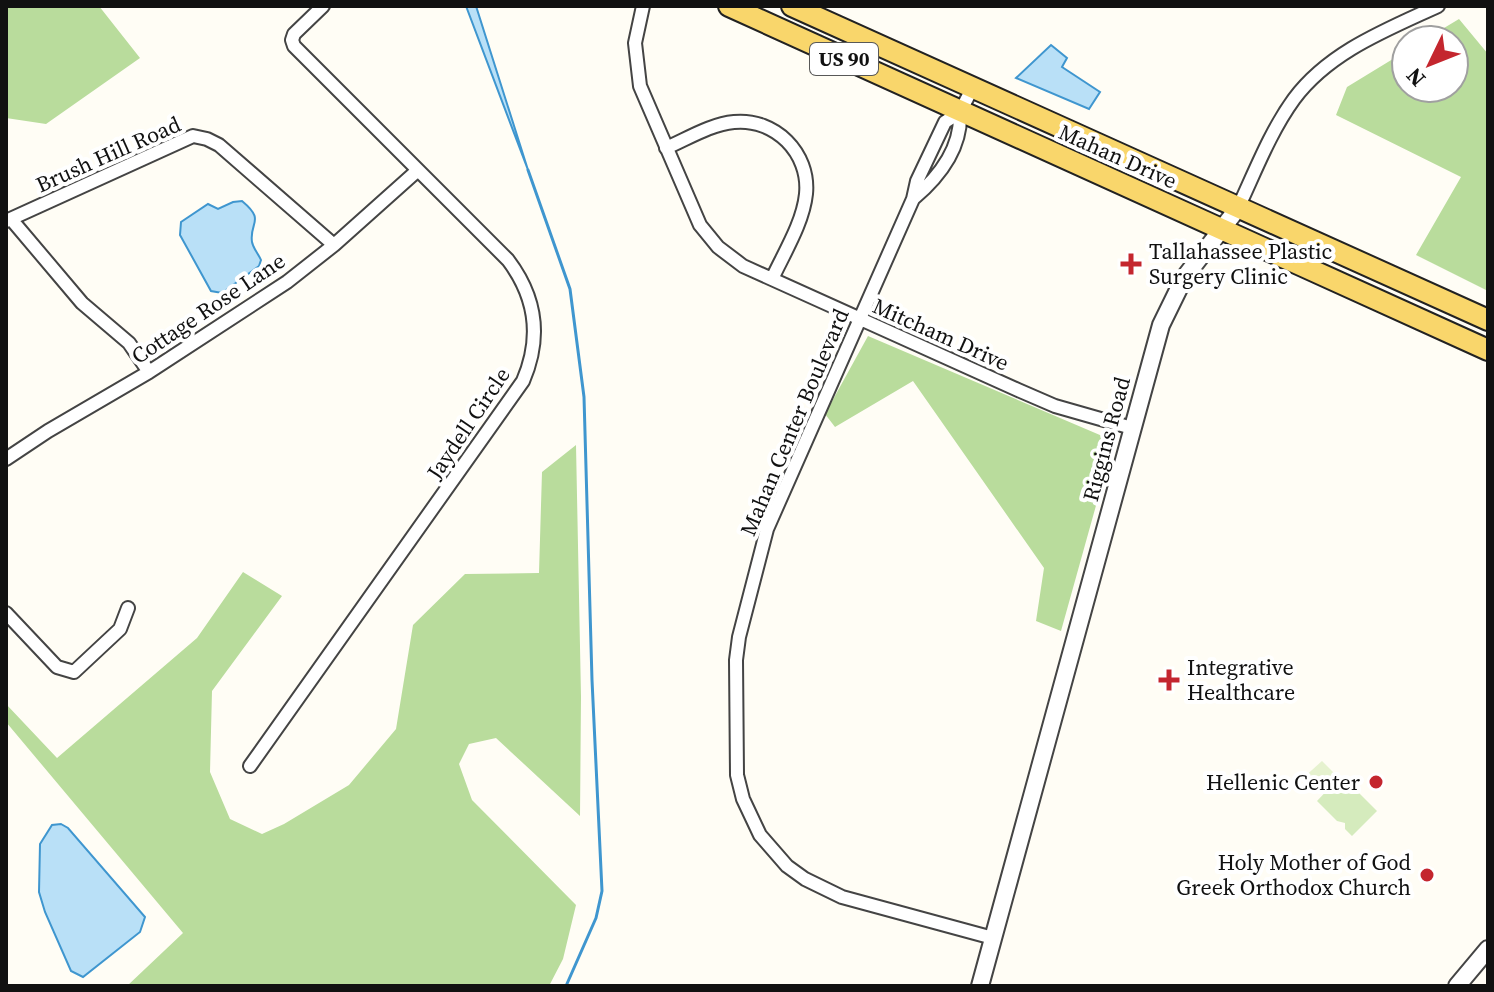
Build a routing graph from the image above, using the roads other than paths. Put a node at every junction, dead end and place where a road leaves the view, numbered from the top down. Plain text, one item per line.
1 (323, 6) edge
2 (643, 6) edge
3 (729, 6) edge
4 (792, 6) edge
5 (1438, 6) edge
6 (973, 87) junction
7 (960, 112) junction
8 (666, 148) junction
9 (418, 170) junction
10 (1238, 208) junction
11 (8, 220) edge
12 (1220, 228) junction
13 (334, 245) junction
14 (772, 279) junction
15 (1412, 286) junction
16 (1398, 309) junction
17 (859, 319) junction
18 (1488, 320) edge
19 (1488, 350) edge
20 (149, 372) junction
21 (1132, 428) junction
22 (7, 457) edge
23 (128, 608) dead end
24 (6, 613) edge
25 (250, 766) dead end
26 (993, 938) junction
27 (1488, 949) edge
28 (980, 986) edge
29 (1457, 986) edge

1 - 9 street, Jaydell Circle
2 - 8 street, Mitcham Drive
3 - 7 main road, Mahan Drive / US 90
4 - 6 main road, Mahan Drive / US 90
5 - 10 street, Riggins Road
6 - 7 street, Mahan Center Boulevard
6 - 10 main road, Mahan Drive / US 90
7 - 12 main road, Mahan Drive / US 90
7 - 17 street, Mahan Center Boulevard
8 - 14 street, Mitcham Drive
8 - 14 street
9 - 13 street, Cottage Rose Lane
9 - 25 street, Jaydell Circle
10 - 12 street, Riggins Road
10 - 15 main road, Mahan Drive / US 90
11 - 13 street, Brush Hill Road
11 - 20 street
12 - 16 main road, Mahan Drive / US 90
12 - 21 street, Riggins Road
13 - 20 street, Cottage Rose Lane
14 - 17 street, Mitcham Drive
15 - 16 main road
15 - 18 main road, Mahan Drive / US 90
16 - 19 main road, Mahan Drive / US 90
17 - 21 street, Mitcham Drive
17 - 26 street, Mahan Center Boulevard
20 - 22 street, Cottage Rose Lane
21 - 26 street, Riggins Road
23 - 24 street
26 - 28 street, Riggins Road
27 - 29 street

